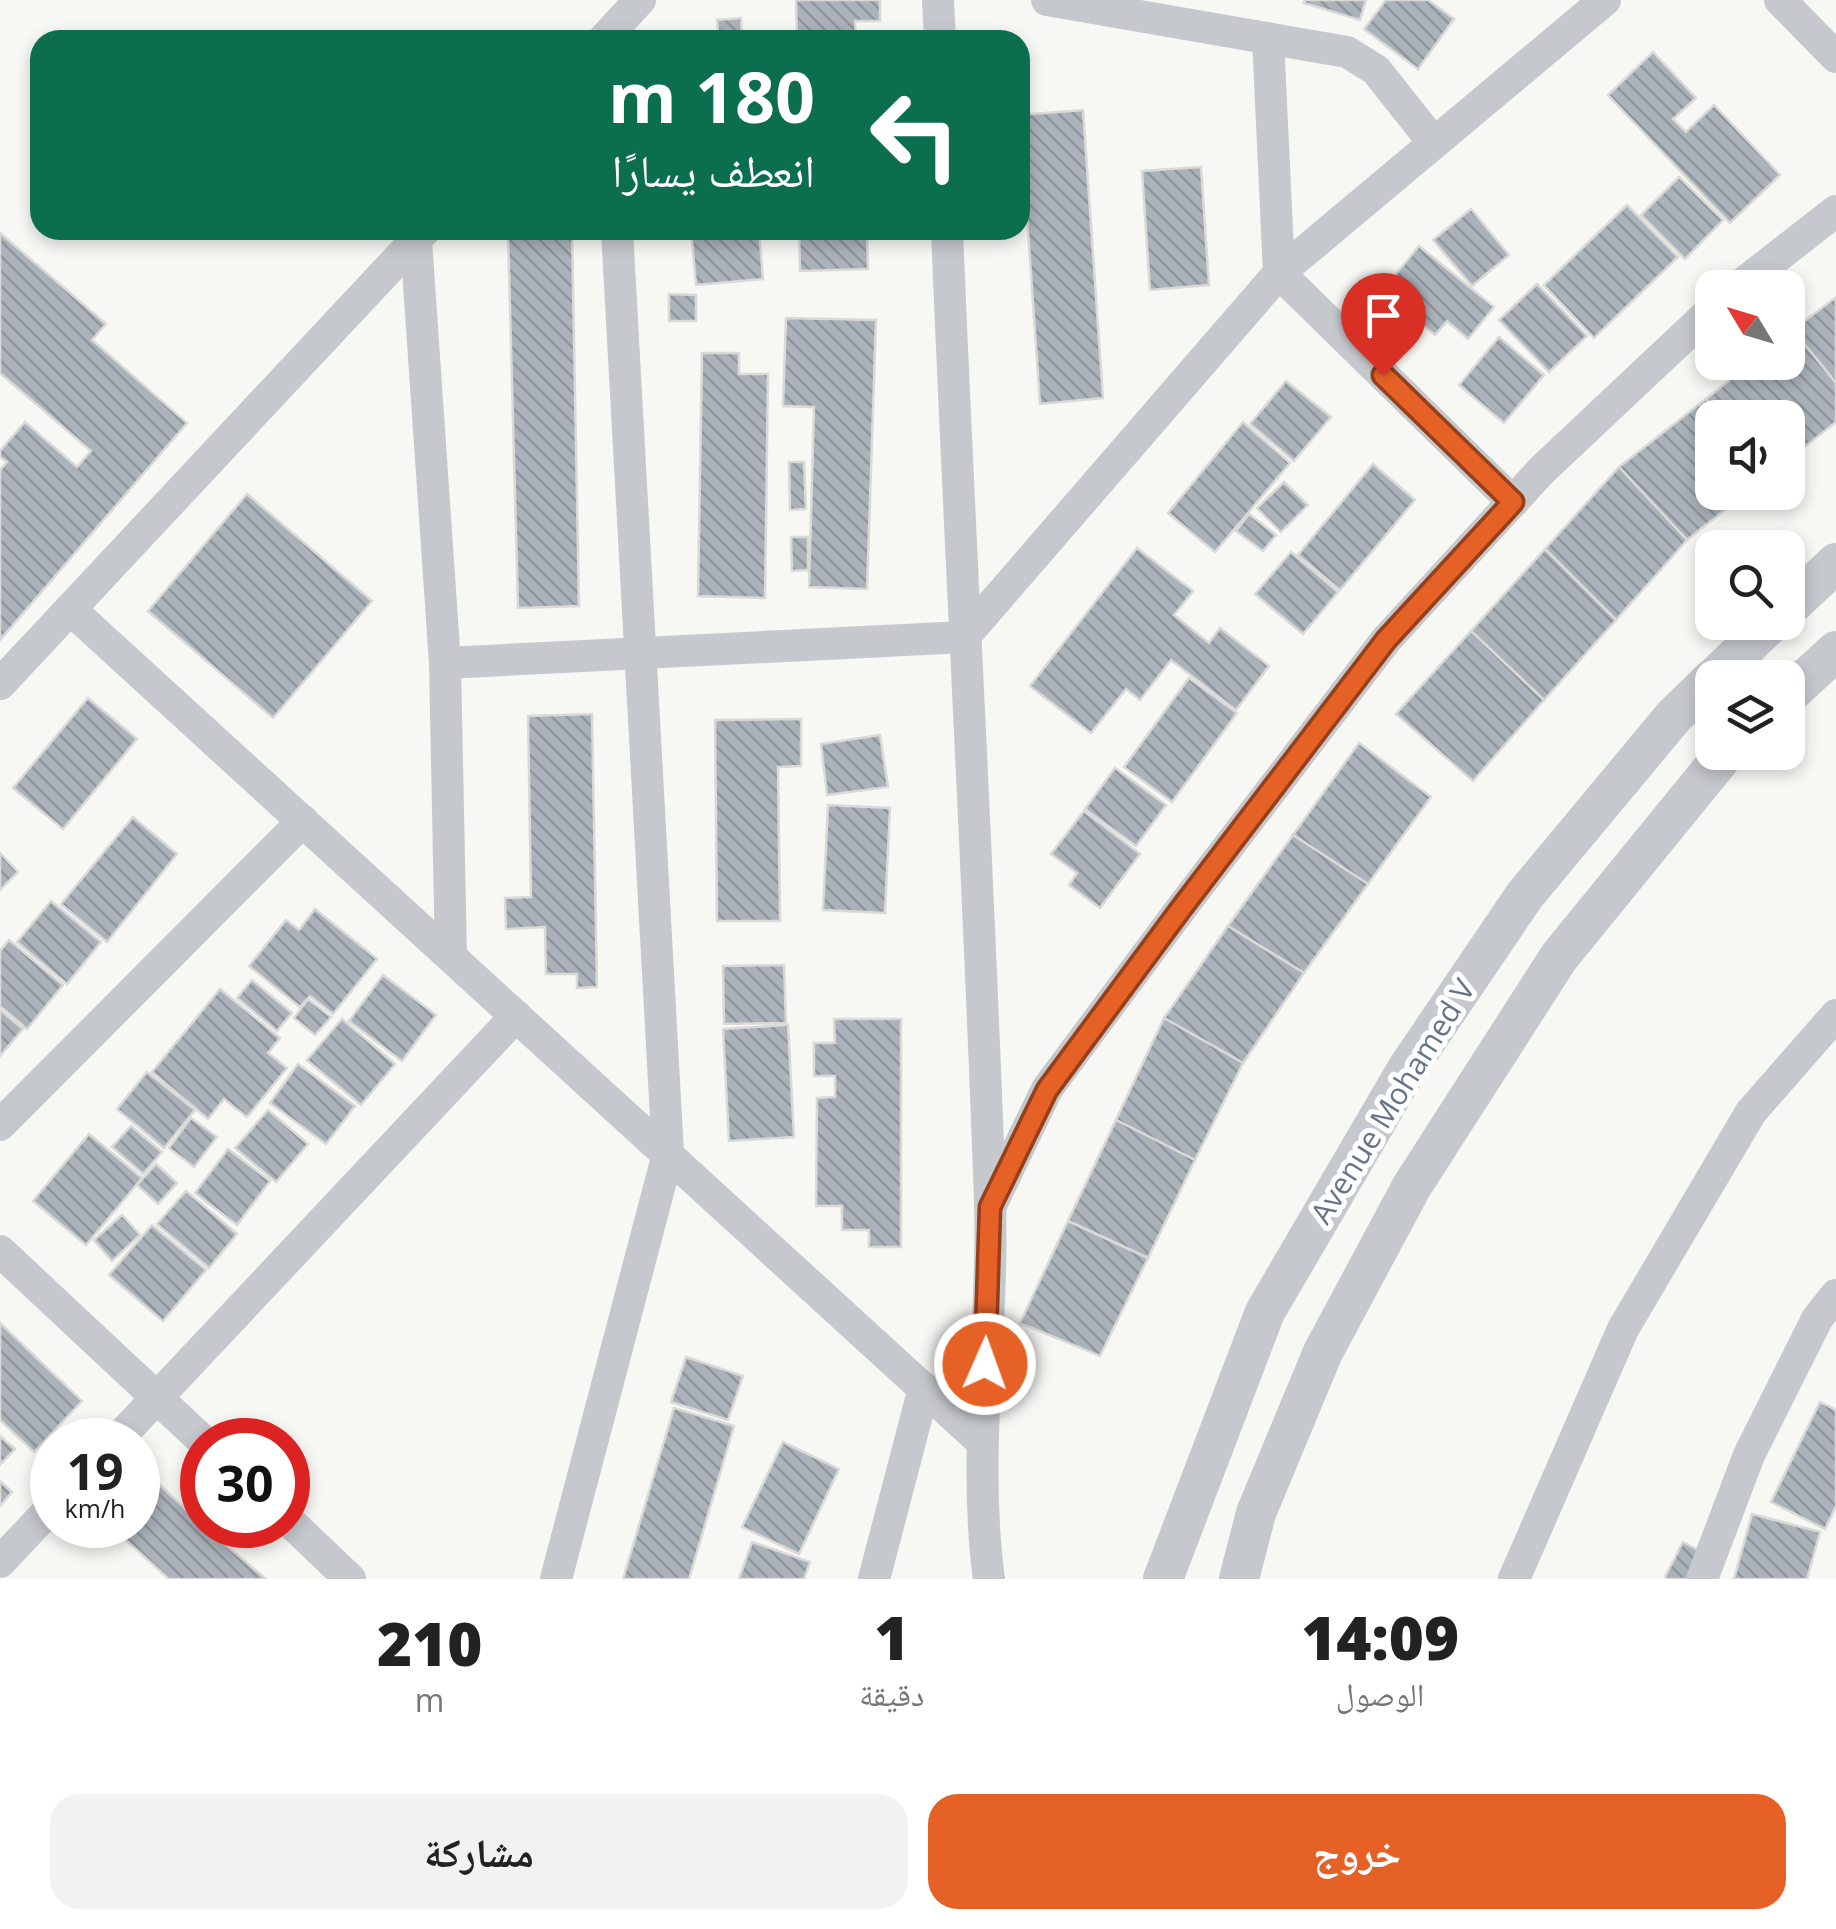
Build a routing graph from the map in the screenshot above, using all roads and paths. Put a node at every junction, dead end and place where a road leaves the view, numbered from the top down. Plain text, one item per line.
1 (640, 0) edge
2 (938, 0) edge
3 (1046, 0) edge
4 (1605, 0) edge
5 (1780, 0) edge
6 (613, 30) edge
7 (940, 30) edge
8 (1268, 38) junction
9 (1836, 56) edge
10 (1433, 142) junction
11 (1836, 211) edge
12 (415, 240) edge
13 (420, 240) edge
14 (618, 240) edge
15 (947, 240) edge
16 (1760, 270) edge
17 (1279, 273) junction
18 (1695, 326) edge
19 (1513, 502) junction
20 (1836, 563) edge
21 (1805, 592) edge
22 (70, 609) junction
23 (964, 637) junction
24 (1753, 640) edge
25 (1836, 651) edge
26 (640, 653) junction
27 (1732, 660) edge
28 (446, 663) junction
29 (1805, 679) edge
30 (0, 684) edge
31 (1695, 696) edge
32 (1711, 770) edge
33 (303, 821) junction
34 (451, 956) junction
35 (516, 1016) junction
36 (1836, 1016) edge
37 (0, 1125) edge
38 (668, 1154) junction
39 (990, 1207) junction
40 (0, 1250) edge
41 (1836, 1295) edge
42 (924, 1388) junction
43 (157, 1398) junction
44 (138, 1418) edge
45 (180, 1419) edge
46 (982, 1442) junction
47 (30, 1530) edge
48 (310, 1541) edge
49 (0, 1562) edge
50 (350, 1579) edge
51 (556, 1579) edge
52 (874, 1579) edge
53 (989, 1579) edge
54 (1163, 1579) edge
55 (1239, 1579) edge
56 (1514, 1579) edge
57 (1702, 1579) edge

1 - 6 street
2 - 7 street
3 - 8 street
4 - 10 street
5 - 9 street
8 - 10 street
8 - 17 street
10 - 17 street
11 - 16 street
12 - 22 street
13 - 28 street
14 - 26 street
15 - 23 street
17 - 19 street
17 - 23 street
18 - 19 street
19 - 39 street
20 - 21 street
22 - 30 street
22 - 33 street
23 - 26 street
23 - 39 street
24 - 27 street, Avenue Mohamed V
25 - 29 street
26 - 28 street
26 - 38 street
28 - 34 street
31 - 54 street, Avenue Mohamed V
32 - 55 street, Avenue Mohamed V
33 - 34 street
33 - 37 street
34 - 35 street
35 - 38 street
35 - 43 street
36 - 56 street
38 - 42 street
38 - 51 street
39 - 46 street
40 - 43 street
41 - 57 street
42 - 46 street
42 - 52 street
43 - 44 street
43 - 45 street
46 - 53 street
47 - 49 street
48 - 50 street

